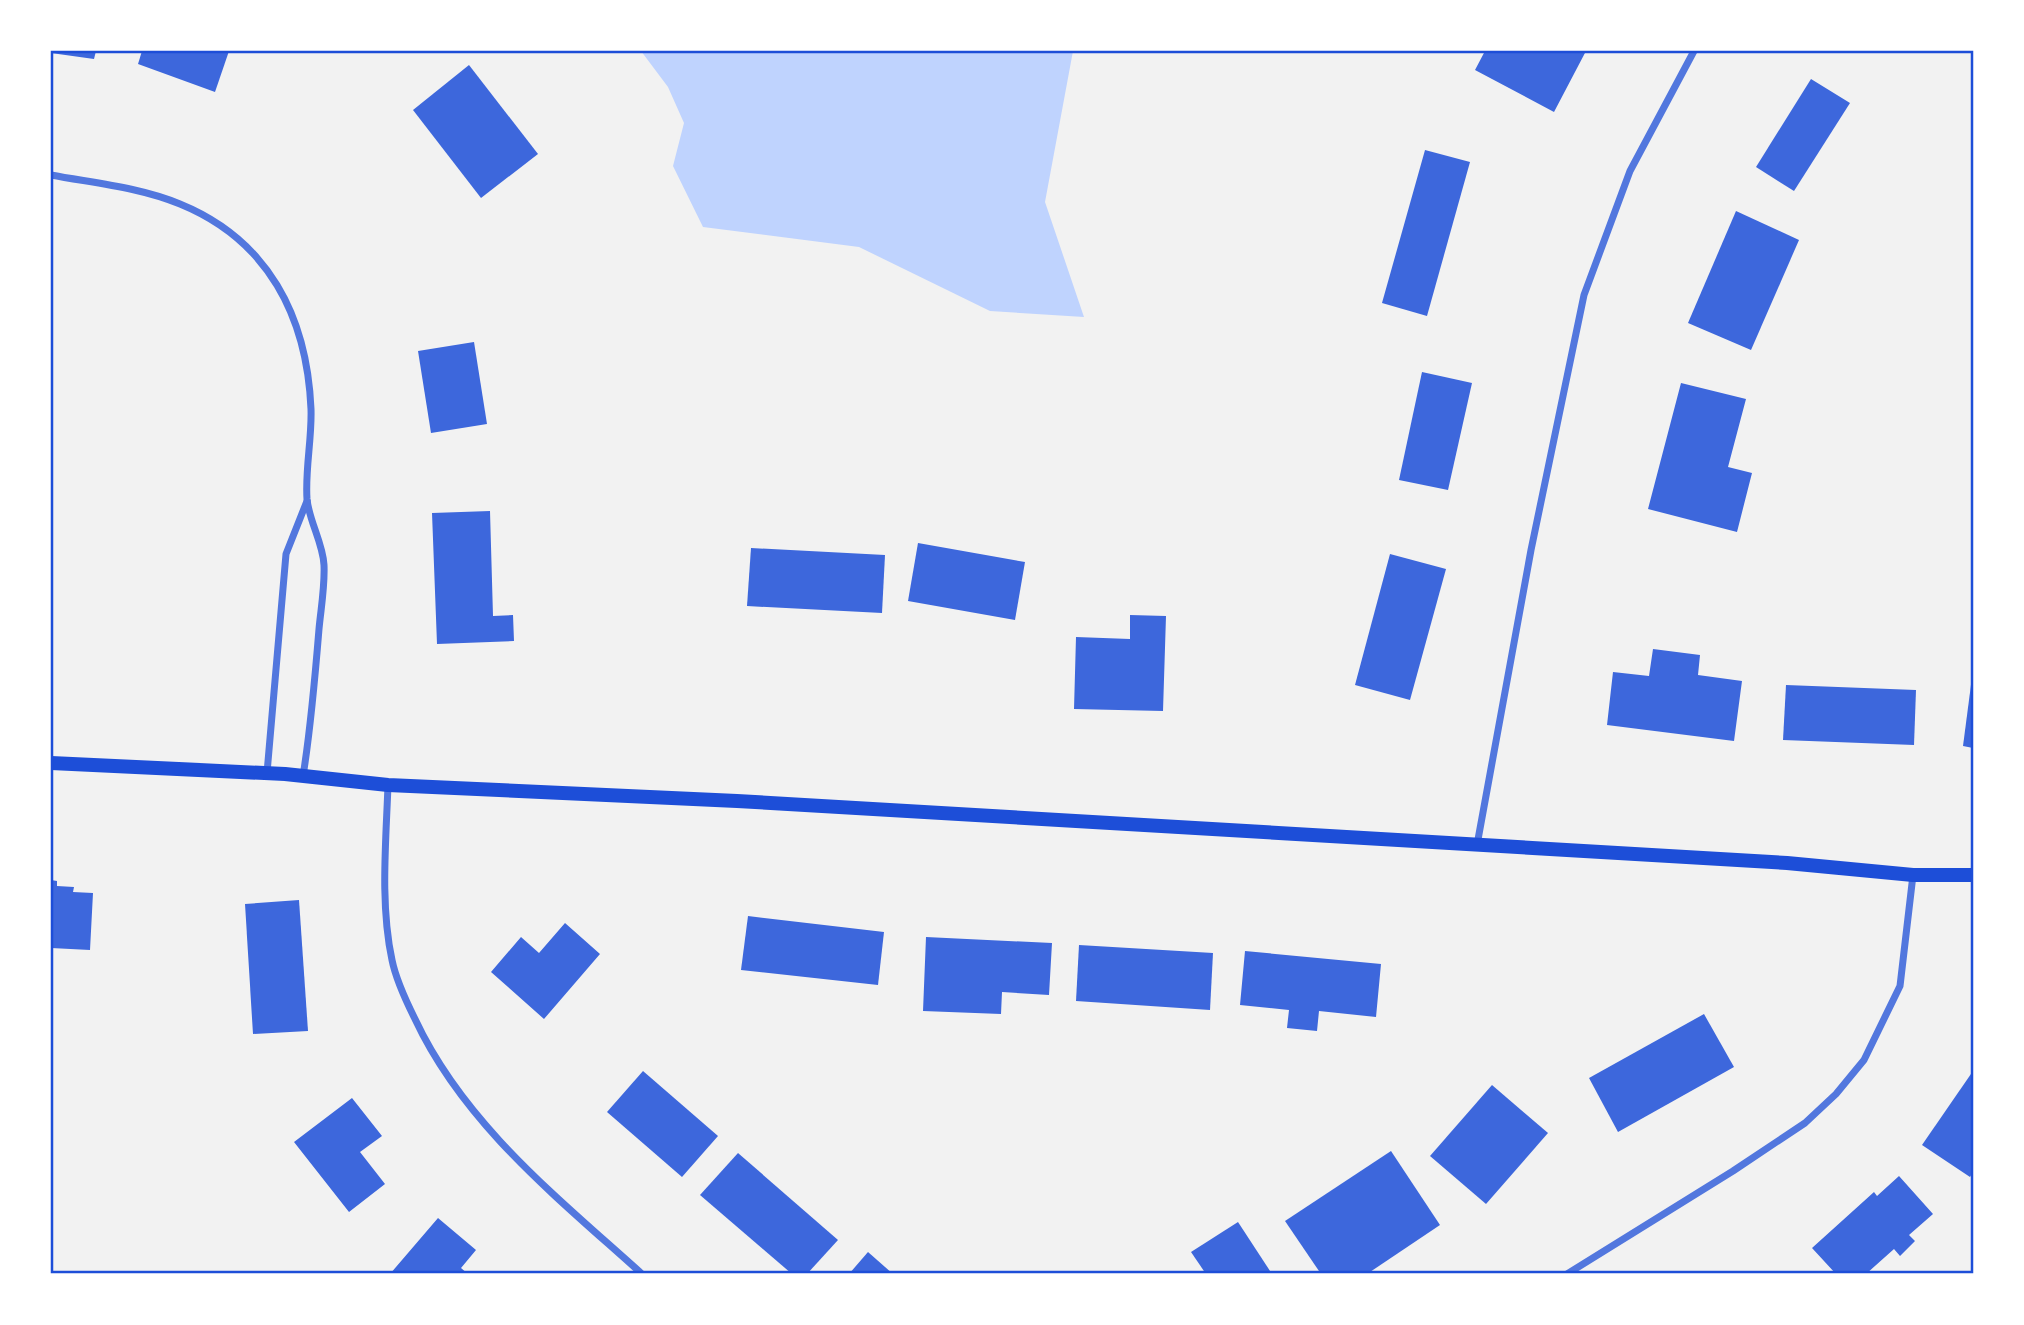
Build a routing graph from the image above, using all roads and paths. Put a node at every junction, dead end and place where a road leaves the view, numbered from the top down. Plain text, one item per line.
1 (1694, 51) edge
2 (51, 175) edge
3 (307, 500) junction
4 (51, 763) edge
5 (267, 773) junction
6 (303, 777) junction
7 (388, 785) junction
8 (1477, 845) junction
9 (1913, 875) junction
10 (1973, 875) edge
11 (642, 1274) edge
12 (1567, 1274) edge

1 - 8 street
2 - 3 street
3 - 5 street
3 - 6 street
4 - 5 main road
5 - 6 main road
6 - 7 main road
7 - 8 main road
7 - 11 street
8 - 9 main road
9 - 10 main road
9 - 12 street

